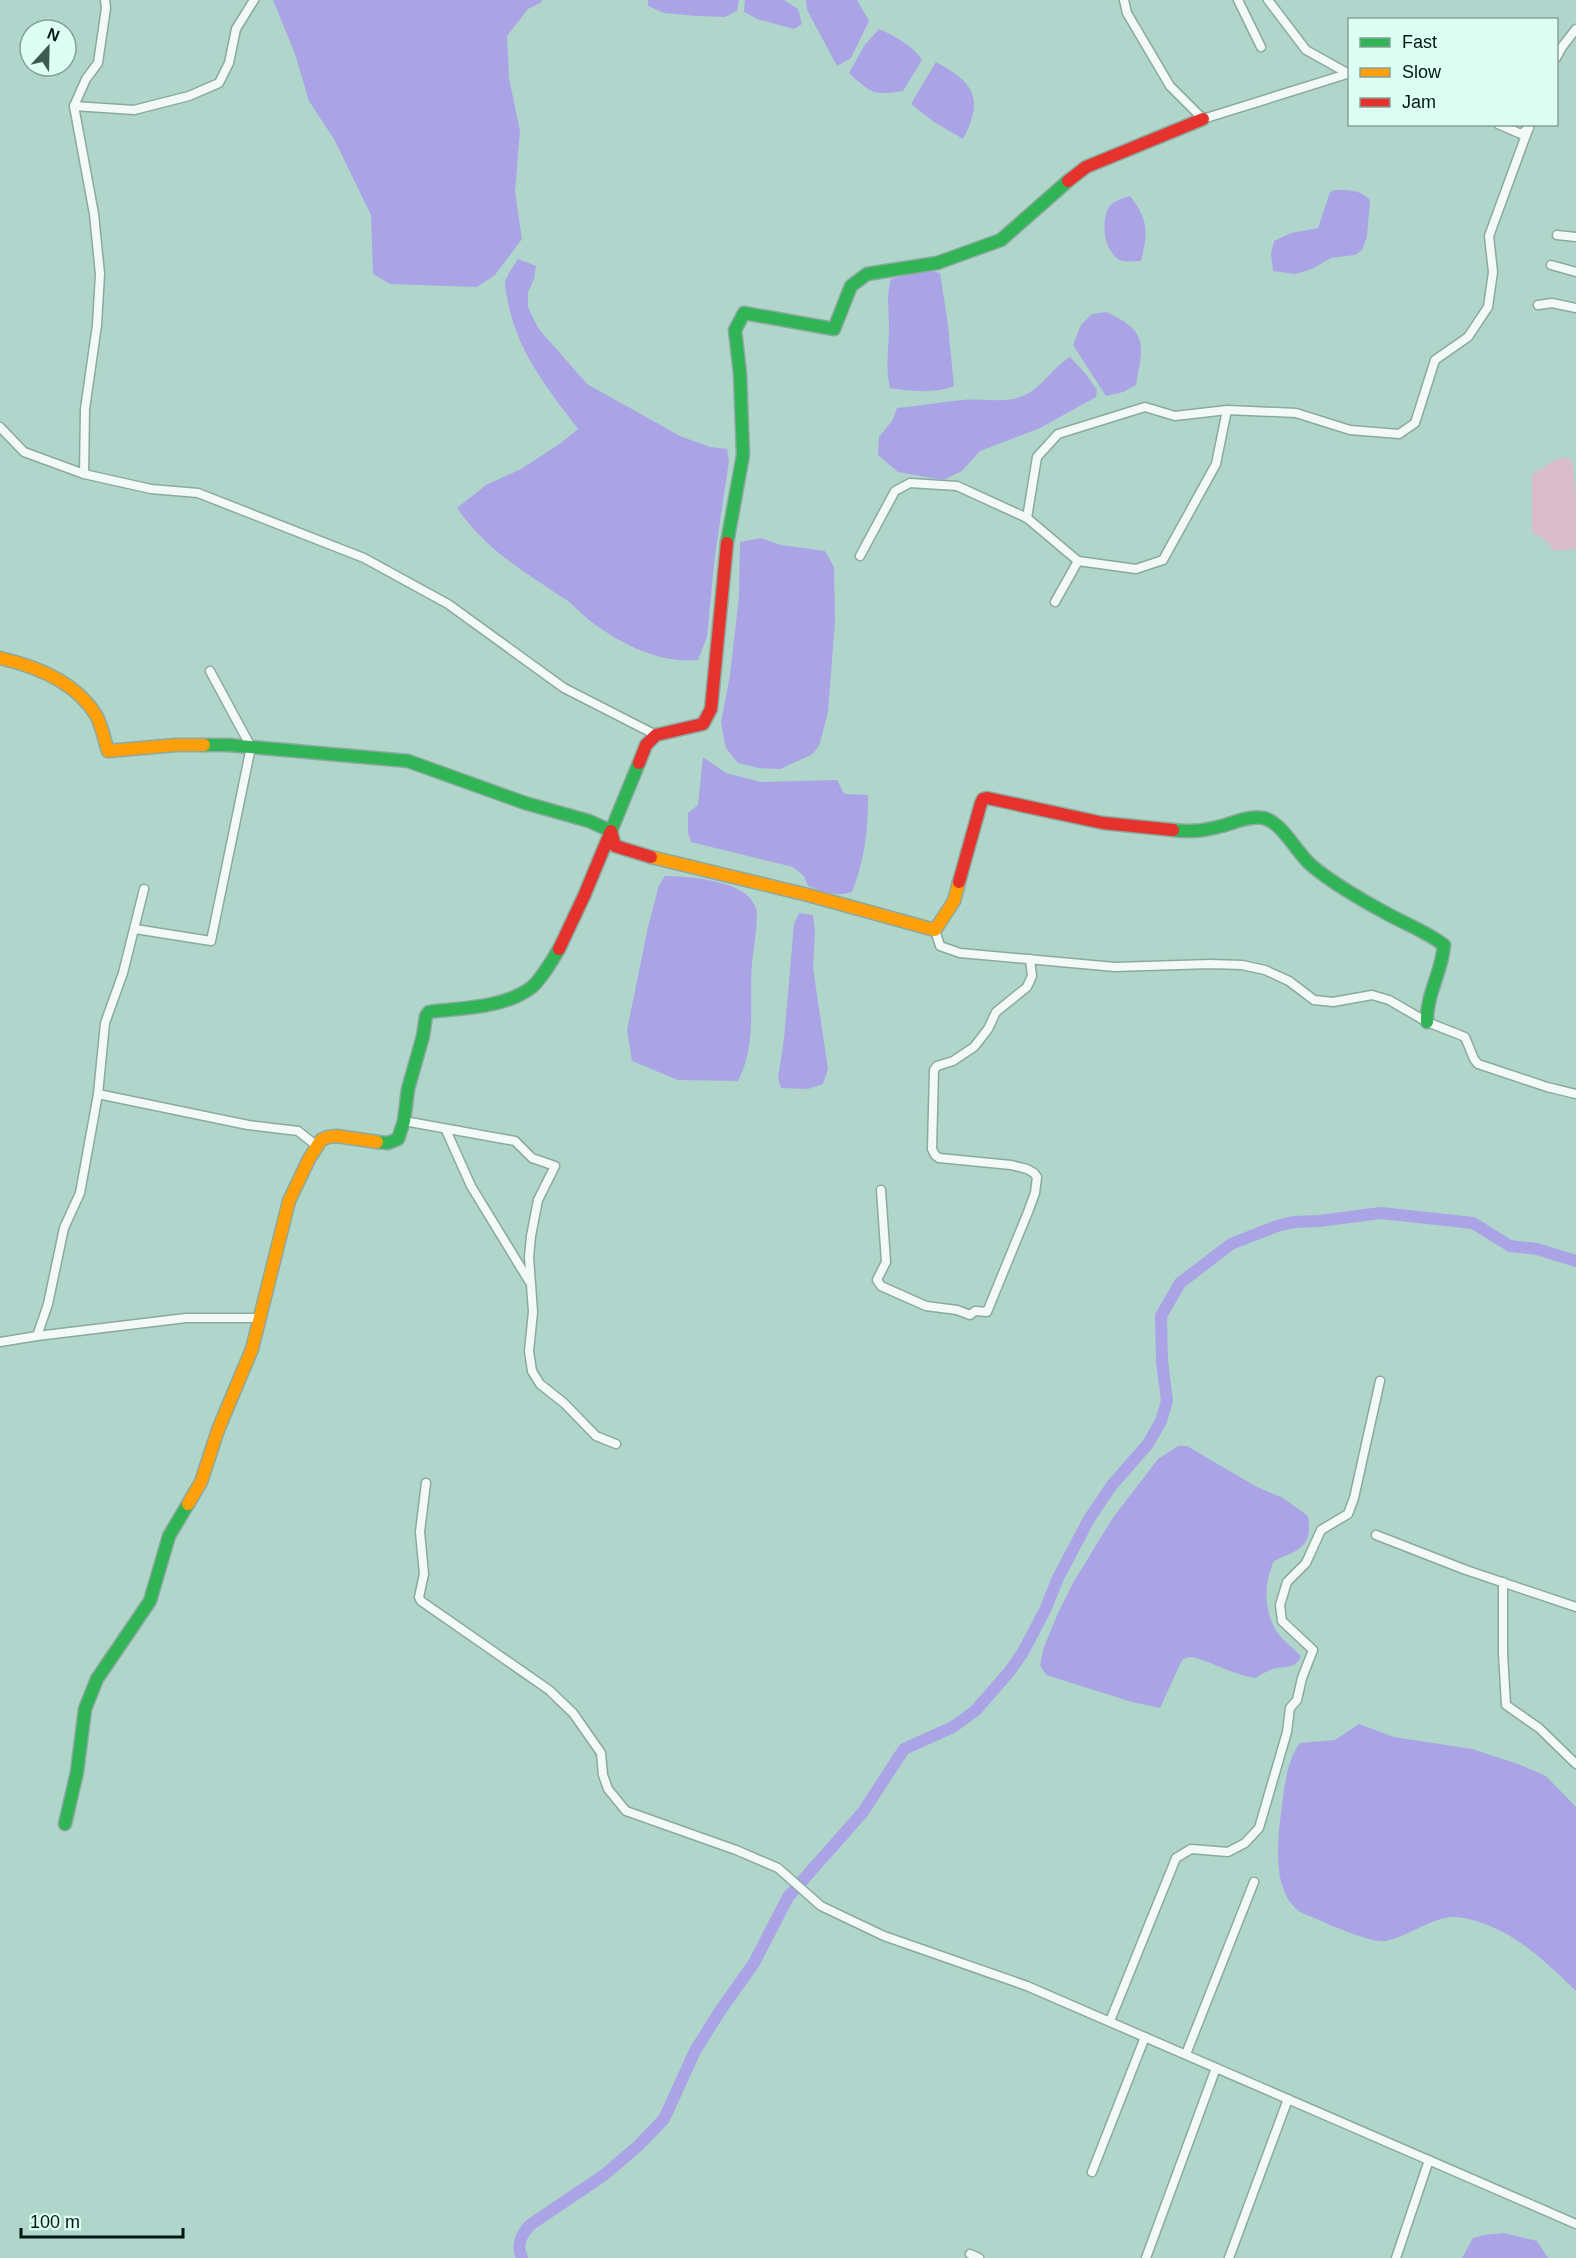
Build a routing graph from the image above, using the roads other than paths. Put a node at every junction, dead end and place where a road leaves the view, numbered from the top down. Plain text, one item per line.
1 (105, 0) edge
2 (254, 0) edge
3 (1124, 0) edge
4 (1238, 0) edge
5 (1268, 0) edge
6 (1576, 29) edge
7 (1261, 46) dead end
8 (1558, 56) edge
9 (1348, 74) edge
10 (74, 106) junction
11 (1203, 119) junction
12 (1503, 126) edge
13 (1530, 126) edge
14 (1557, 235) dead end
15 (1576, 237) edge
16 (1551, 265) dead end
17 (1576, 272) edge
18 (1538, 306) dead end
19 (1576, 308) edge
20 (1227, 410) junction
21 (0, 427) edge
22 (84, 474) junction
23 (1027, 518) junction
24 (860, 556) dead end
25 (1078, 561) junction
26 (1055, 602) dead end
27 (0, 658) edge
28 (210, 671) dead end
29 (656, 735) junction
30 (251, 747) junction
31 (611, 831) junction
32 (144, 889) dead end
33 (135, 929) junction
34 (935, 930) junction
35 (1030, 959) junction
36 (1427, 1022) junction
37 (98, 1094) junction
38 (1576, 1094) edge
39 (404, 1121) junction
40 (446, 1130) junction
41 (317, 1146) junction
42 (881, 1190) dead end
43 (531, 1285) junction
44 (261, 1318) junction
45 (37, 1336) junction
46 (0, 1342) edge
47 (1380, 1382) dead end
48 (616, 1444) dead end
49 (426, 1483) dead end
50 (1376, 1535) dead end
51 (1503, 1582) junction
52 (1576, 1606) edge
53 (1576, 1764) edge
54 (64, 1824) dead end
55 (1254, 1882) dead end
56 (1110, 2021) junction
57 (1145, 2037) junction
58 (1186, 2054) junction
59 (1216, 2067) junction
60 (1288, 2099) junction
61 (1430, 2160) junction
62 (1092, 2172) dead end
63 (1576, 2223) edge
64 (1146, 2258) edge
65 (1228, 2258) edge
66 (1396, 2258) edge

1 - 10 street
2 - 10 street
3 - 11 street
4 - 7 street
5 - 9 street
6 - 8 street
9 - 11 street
10 - 22 street
11 - 29 street
12 - 13 street
13 - 20 street
14 - 15 street
16 - 17 street
18 - 19 street
20 - 23 street
20 - 25 street
21 - 22 street
22 - 29 street
23 - 24 street
23 - 25 street
25 - 26 street
27 - 30 street
28 - 30 street
29 - 31 street
30 - 31 street
30 - 33 street
31 - 34 street
31 - 39 street
32 - 33 street
33 - 37 street
34 - 35 street
34 - 36 street
35 - 36 street
35 - 42 street
36 - 38 street
37 - 41 street
37 - 45 street
39 - 40 street
39 - 41 street
40 - 43 street
40 - 43 street
41 - 44 street
43 - 48 street
44 - 45 street
44 - 54 street
45 - 46 street
47 - 56 street
49 - 56 street
50 - 51 street
51 - 52 street
51 - 53 street
55 - 58 street
56 - 57 street
57 - 58 street
57 - 62 street
58 - 59 street
59 - 60 street
59 - 64 street
60 - 61 street
60 - 65 street
61 - 63 street
61 - 66 street

